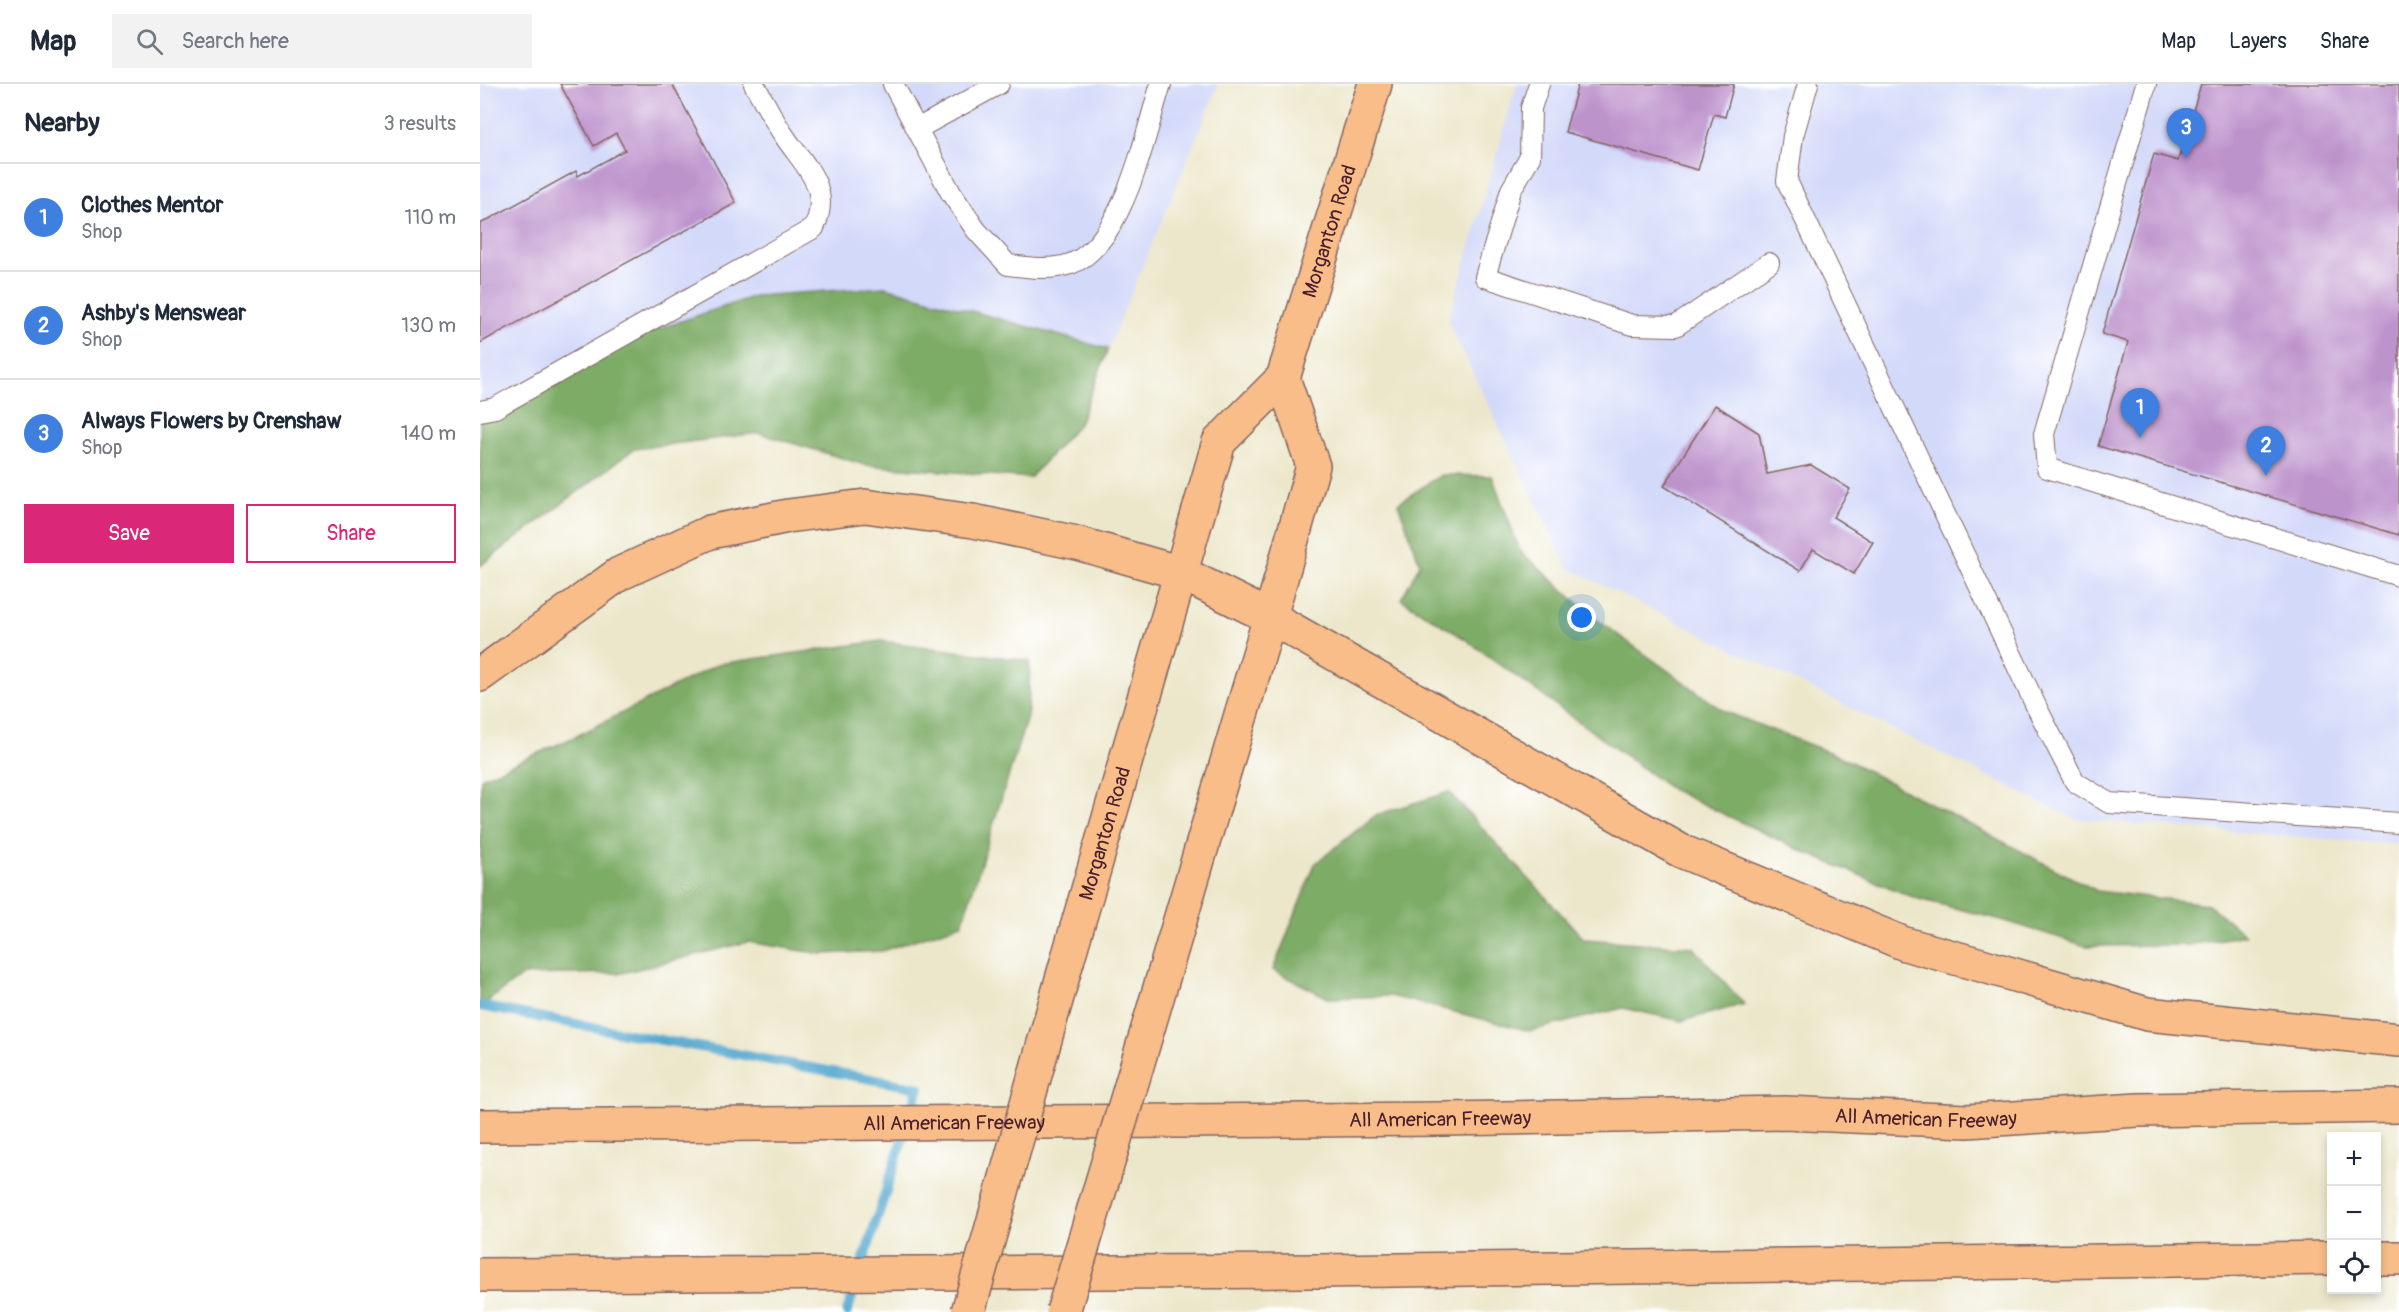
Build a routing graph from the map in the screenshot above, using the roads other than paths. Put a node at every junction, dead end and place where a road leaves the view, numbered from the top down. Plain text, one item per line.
1 (754, 84) edge
2 (999, 84) edge
3 (1161, 84) edge
4 (1375, 84) edge
5 (1539, 84) edge
6 (1808, 84) edge
7 (2146, 84) edge
8 (897, 85) edge
9 (917, 129) junction
10 (1769, 262) dead end
11 (1283, 378) junction
12 (480, 411) edge
13 (1181, 573) junction
14 (2399, 576) edge
15 (1270, 617) junction
16 (480, 675) edge
17 (2399, 824) edge
18 (2399, 1040) edge
19 (2399, 1106) edge
20 (480, 1126) edge
21 (2327, 1258) edge
22 (2381, 1258) edge
23 (2399, 1258) edge
24 (480, 1275) edge
25 (968, 1312) edge
26 (1063, 1312) edge

1 - 12 lane
2 - 9 lane
3 - 9 lane
4 - 11 main road, Morganton Road
5 - 10 lane
6 - 17 lane
7 - 14 lane
8 - 9 lane
11 - 13 main road, Morganton Road
11 - 15 main road
13 - 15 main road
13 - 16 main road
13 - 25 main road, Morganton Road, bridge
15 - 18 main road
15 - 26 main road, bridge
19 - 20 main road, All American Freeway
21 - 24 main road
22 - 23 main road

